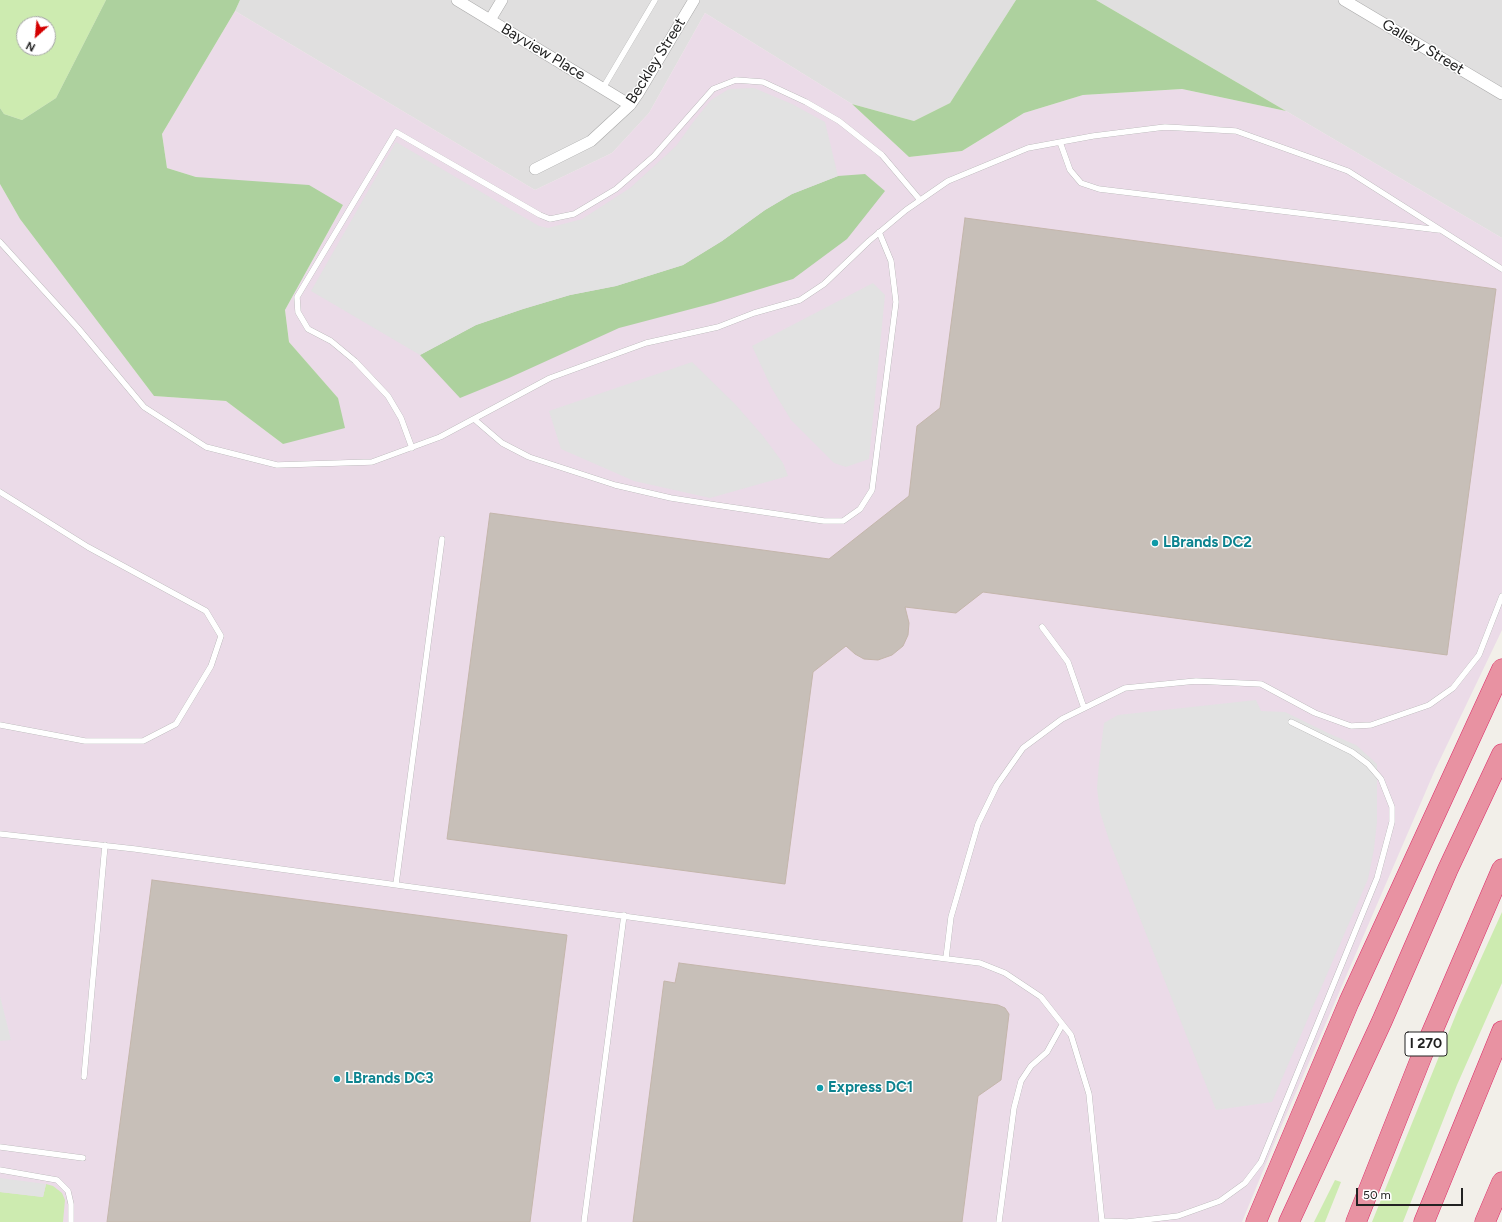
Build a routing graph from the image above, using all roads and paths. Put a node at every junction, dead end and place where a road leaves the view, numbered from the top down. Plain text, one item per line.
1 (457, 0) edge
2 (502, 0) edge
3 (656, 0) edge
4 (694, 0) edge
5 (1344, 0) edge
6 (490, 20) junction
7 (603, 88) junction
8 (1502, 94) edge
9 (630, 105) junction
10 (1060, 142) junction
11 (534, 169) dead end
12 (920, 200) junction
13 (1442, 230) junction
14 (879, 232) junction
15 (0, 242) edge
16 (1502, 268) edge
17 (474, 419) junction
18 (412, 448) junction
19 (0, 492) edge
20 (442, 539) dead end
21 (1502, 596) edge
22 (1042, 627) dead end
23 (1502, 669) edge
24 (1084, 708) junction
25 (1290, 722) dead end
26 (0, 725) edge
27 (1502, 754) edge
28 (0, 834) edge
29 (105, 845) junction
30 (1502, 869) edge
31 (396, 884) junction
32 (624, 915) junction
33 (946, 958) junction
34 (1062, 1025) junction
35 (1502, 1032) edge
36 (84, 1077) dead end
37 (0, 1147) edge
38 (83, 1158) dead end
39 (0, 1170) edge
40 (1502, 1182) edge
41 (71, 1222) edge
42 (584, 1222) edge
43 (999, 1222) edge
44 (1102, 1222) edge
45 (1256, 1222) edge
46 (1289, 1222) edge
47 (1356, 1222) edge
48 (1424, 1222) edge
49 (1485, 1222) edge

1 - 6 street, Bayview Place
2 - 6 street
3 - 7 lane
4 - 9 street, Beckley Street
5 - 8 street, Gallery Street
6 - 7 street, Bayview Place
7 - 9 street, Bayview Place
9 - 11 street, Beckley Street
10 - 12 lane
10 - 13 lane
10 - 13 lane
12 - 14 lane
12 - 18 lane
13 - 16 lane
14 - 17 lane
14 - 17 lane
15 - 18 lane
17 - 18 lane
19 - 26 lane
20 - 31 lane
21 - 24 lane
22 - 24 lane
23 - 45 highway
24 - 33 lane
25 - 44 lane
27 - 46 highway
28 - 29 lane
29 - 31 lane
29 - 36 lane
30 - 47 highway, I 270
31 - 32 lane
32 - 33 lane
32 - 42 lane
33 - 34 lane
34 - 43 lane
34 - 44 lane
35 - 48 highway
37 - 38 lane
39 - 41 lane
40 - 49 highway

